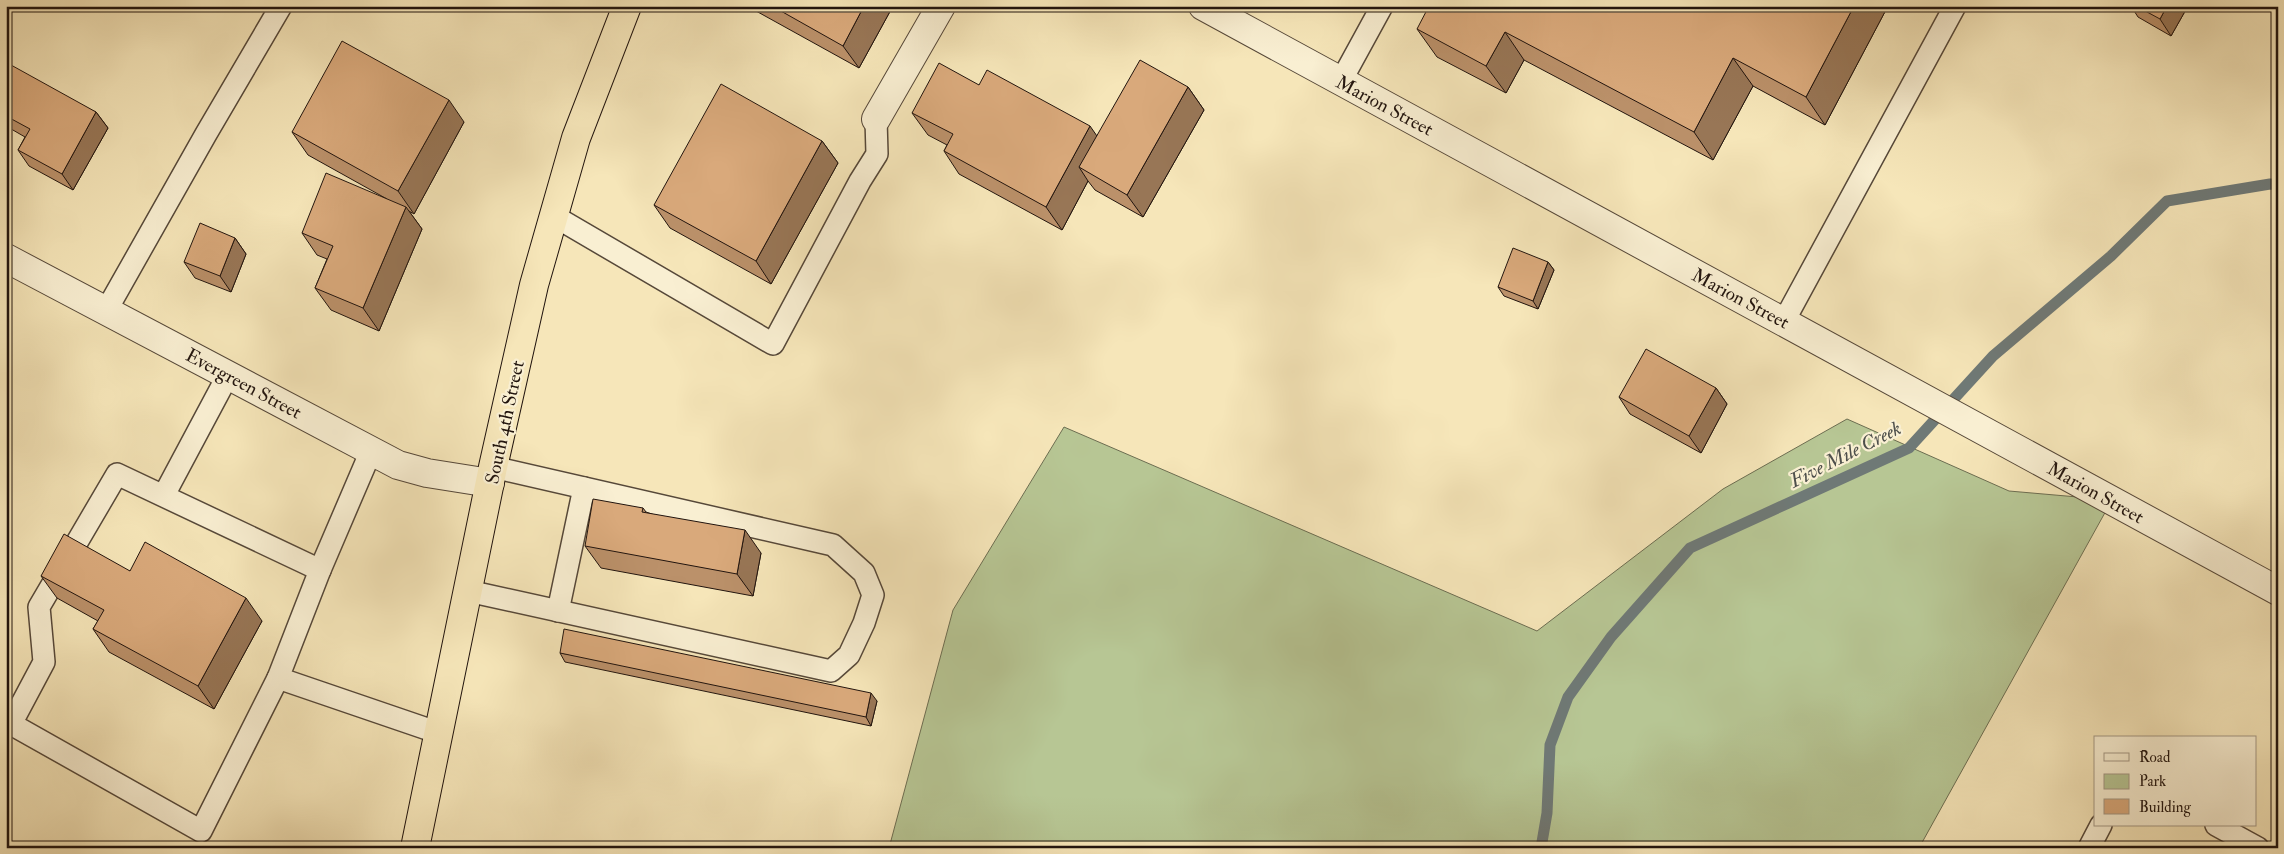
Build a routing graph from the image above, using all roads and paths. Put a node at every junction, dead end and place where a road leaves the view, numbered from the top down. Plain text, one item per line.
1 (281, 6) edge
2 (627, 6) edge
3 (941, 6) edge
4 (1204, 6) edge
5 (1382, 6) edge
6 (1955, 6) edge
7 (1341, 81) junction
8 (876, 119) joint
9 (554, 216) junction
10 (8, 263) edge
11 (106, 311) junction
12 (1784, 321) junction
13 (228, 376) junction
14 (371, 450) junction
15 (492, 475) junction
16 (584, 488) junction
17 (164, 495) junction
18 (320, 570) junction
19 (468, 591) junction
20 (2278, 591) edge
21 (558, 611) junction
22 (278, 678) junction
23 (439, 733) junction
24 (2101, 826) edge
25 (2218, 826) edge
26 (415, 848) edge
27 (2089, 848) edge
28 (2258, 848) edge

1 - 11 lane
2 - 9 highway, South 4th Street
3 - 8 street
4 - 7 street, Marion Street
5 - 7 lane
6 - 12 lane
7 - 12 street, Marion Street
8 - 9 lane
9 - 15 highway, South 4th Street
10 - 11 street, Evergreen Street
11 - 13 street, Evergreen Street
12 - 20 street, Marion Street
13 - 14 street, Evergreen Street
13 - 17 lane
14 - 15 street, Evergreen Street
14 - 18 lane
15 - 16 lane
15 - 19 highway, South 4th Street
16 - 21 lane
16 - 21 lane
17 - 18 lane
17 - 22 lane
18 - 22 lane
19 - 21 lane
19 - 23 highway, South 4th Street
22 - 23 lane
23 - 26 highway, South 4th Street
24 - 27 lane
25 - 28 lane

